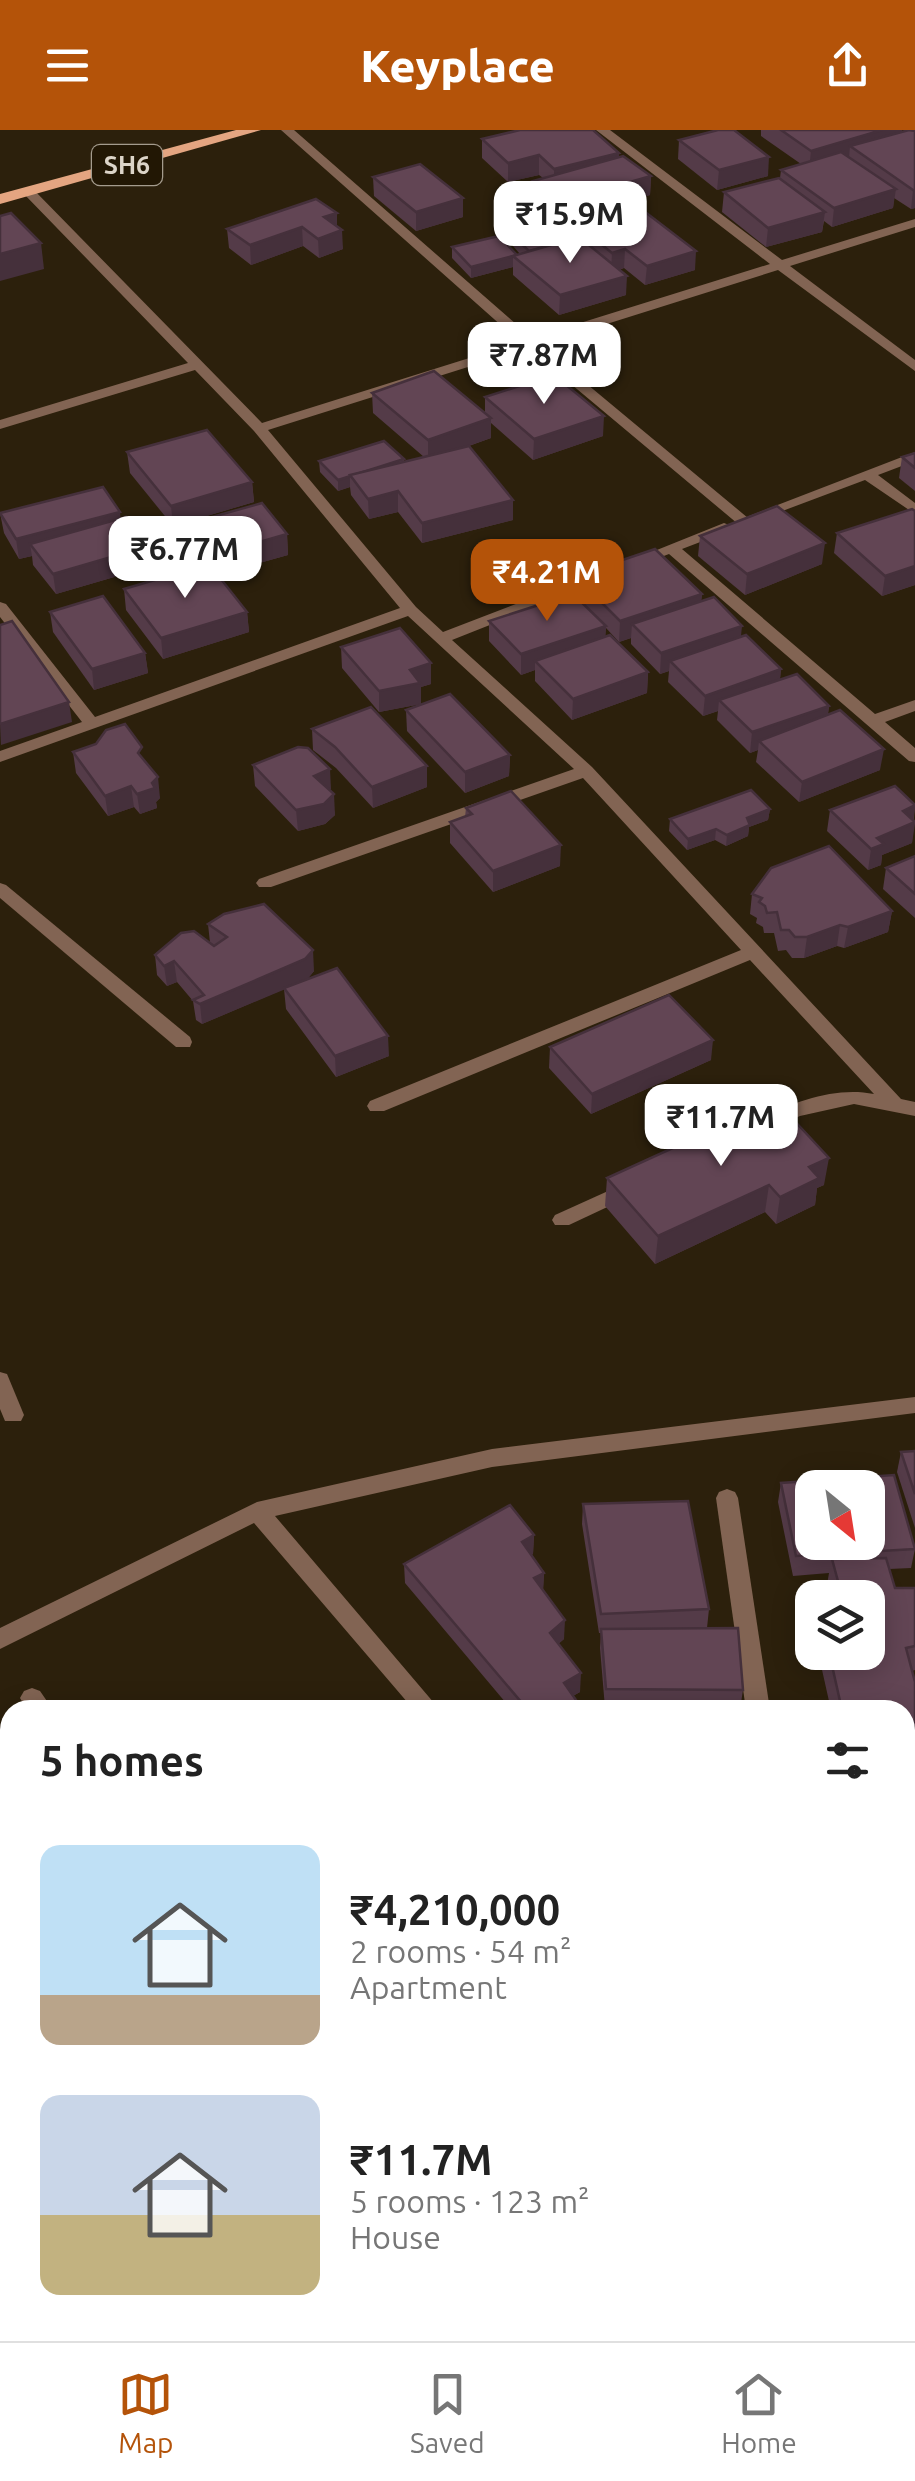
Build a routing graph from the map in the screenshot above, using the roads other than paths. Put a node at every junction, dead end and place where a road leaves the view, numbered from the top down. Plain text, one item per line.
1 (254, 130) edge
2 (286, 130) edge
3 (602, 130) edge
4 (28, 192) junction
5 (0, 199) edge
6 (915, 223) edge
7 (779, 264) junction
8 (532, 345) junction
9 (194, 366) junction
10 (915, 367) edge
11 (0, 425) edge
12 (259, 428) junction
13 (915, 456) edge
14 (866, 474) junction
15 (915, 510) edge
16 (743, 520) junction
17 (671, 548) junction
18 (0, 607) edge
19 (410, 610) junction
20 (442, 638) junction
21 (915, 705) edge
22 (874, 721) junction
23 (92, 724) junction
24 (915, 756) edge
25 (0, 757) edge
26 (586, 771) junction
27 (266, 883) dead end
28 (0, 888) edge
29 (753, 952) junction
30 (183, 1042) dead end
31 (377, 1106) dead end
32 (905, 1106) edge
33 (741, 1136) edge
34 (652, 1178) edge
35 (562, 1220) dead end
36 (0, 1380) edge
37 (915, 1405) edge
38 (13, 1415) dead end
39 (727, 1498) dead end
40 (257, 1510) junction
41 (0, 1639) edge
42 (419, 1700) edge
43 (757, 1700) edge

1 - 4 main road, SH6
2 - 8 street
3 - 7 street
4 - 5 main road, SH6
4 - 9 street
6 - 7 street
7 - 8 street
7 - 10 street
8 - 12 street
8 - 16 street
9 - 11 street
9 - 12 street
12 - 19 street
13 - 14 street
14 - 15 street
14 - 16 street
16 - 17 street
17 - 20 street
17 - 22 street
18 - 23 street
19 - 20 street
19 - 23 street
20 - 26 street
21 - 22 street
22 - 24 street
23 - 25 street
26 - 27 street
26 - 29 street
28 - 30 street
29 - 31 street
29 - 32 street
32 - 33 street
34 - 35 street
36 - 38 street
37 - 40 street
39 - 43 street
40 - 41 street
40 - 42 street

